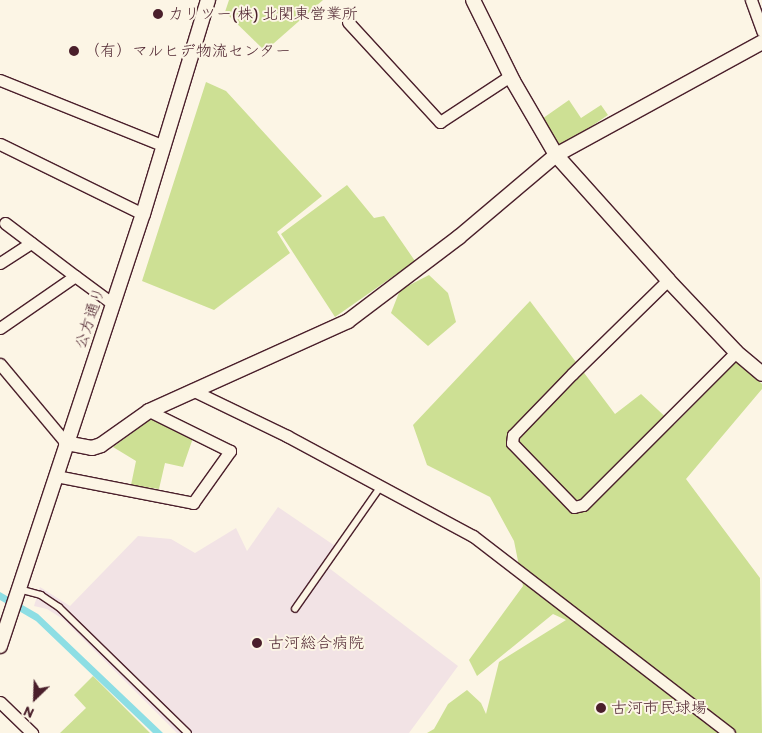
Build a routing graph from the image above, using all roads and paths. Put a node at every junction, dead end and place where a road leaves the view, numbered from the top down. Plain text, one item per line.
1 (208, 0) edge
2 (474, 0) edge
3 (751, 0) edge
4 (348, 22) dead end
5 (762, 31) edge
6 (762, 42) edge
7 (510, 76) junction
8 (0, 80) edge
9 (0, 144) edge
10 (164, 146) junction
11 (556, 155) junction
12 (143, 214) junction
13 (5, 223) dead end
14 (31, 243) junction
15 (0, 263) edge
16 (75, 276) junction
17 (668, 280) junction
18 (113, 304) junction
19 (0, 328) edge
20 (736, 352) junction
21 (0, 364) edge
22 (762, 374) edge
23 (192, 390) junction
24 (149, 411) junction
25 (66, 443) junction
26 (56, 476) junction
27 (381, 486) junction
28 (19, 589) junction
29 (295, 609) dead end
30 (0, 646) edge
31 (0, 702) edge
32 (32, 733) edge
33 (188, 733) edge
34 (729, 733) edge

1 - 10 street, 公方通り
2 - 7 street
3 - 5 street
4 - 7 street
6 - 11 street
7 - 11 street
8 - 10 street
9 - 12 street
10 - 12 street, 公方通り
11 - 17 street
11 - 23 street
12 - 18 street, 公方通り
13 - 14 street
14 - 15 street
14 - 16 street
16 - 18 street
16 - 19 street
17 - 20 street
17 - 20 street
18 - 25 street, 公方通り
20 - 22 street
21 - 25 street
23 - 24 street
23 - 27 street
24 - 25 street
24 - 26 street
25 - 26 street, 公方通り
26 - 28 street, 公方通り
27 - 29 lane
27 - 34 street
28 - 30 street, 公方通り
28 - 33 lane
31 - 32 street

